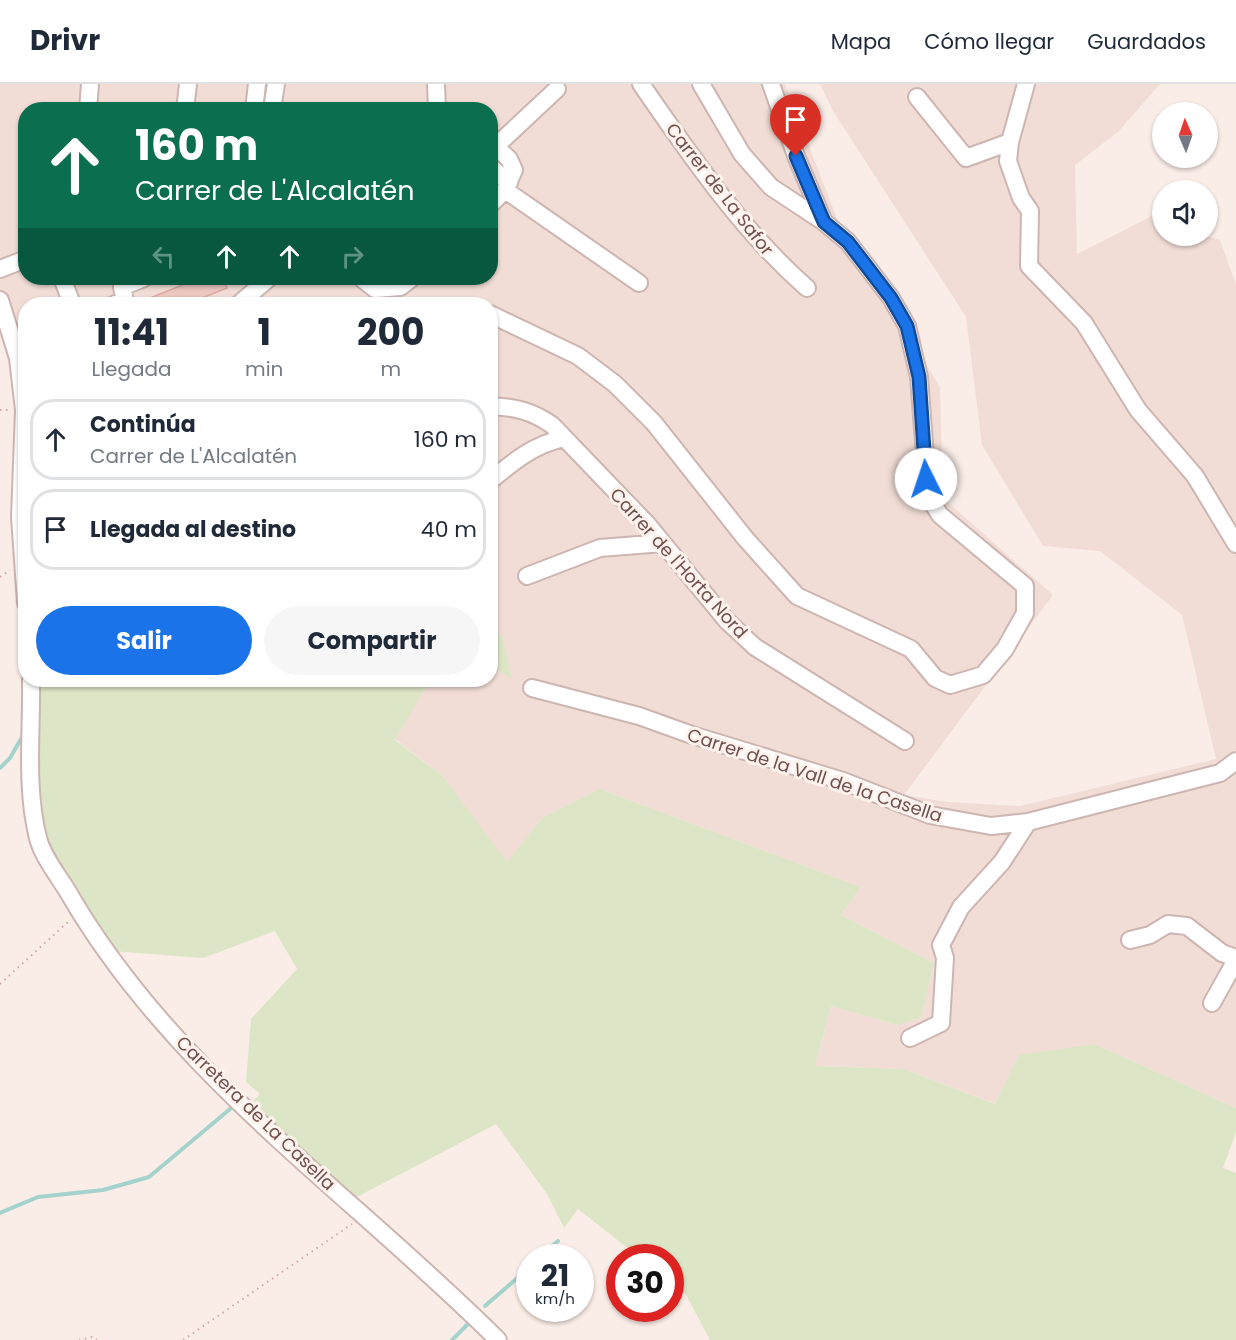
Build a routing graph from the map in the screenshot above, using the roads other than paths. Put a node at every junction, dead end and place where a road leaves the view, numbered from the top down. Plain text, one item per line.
1 (90, 84) edge
2 (188, 84) edge
3 (257, 84) edge
4 (276, 84) edge
5 (436, 84) edge
6 (641, 84) edge
7 (701, 84) edge
8 (771, 84) edge
9 (1026, 84) edge
10 (557, 89) dead end
11 (917, 97) dead end
12 (89, 102) edge
13 (186, 102) edge
14 (255, 102) edge
15 (273, 102) edge
16 (437, 102) edge
17 (498, 140) edge
18 (1010, 142) junction
19 (498, 148) edge
20 (498, 176) edge
21 (507, 187) junction
22 (498, 197) edge
23 (824, 222) junction
24 (18, 263) edge
25 (0, 269) edge
26 (639, 283) dead end
27 (127, 285) edge
28 (261, 285) edge
29 (370, 285) edge
30 (403, 285) edge
31 (807, 288) dead end
32 (124, 297) edge
33 (247, 297) edge
34 (0, 300) edge
35 (498, 318) edge
36 (18, 358) edge
37 (498, 406) edge
38 (564, 438) junction
39 (498, 474) edge
40 (663, 543) junction
41 (1236, 544) edge
42 (527, 576) dead end
43 (31, 687) edge
44 (532, 688) dead end
45 (905, 741) dead end
46 (1236, 761) edge
47 (1028, 822) junction
48 (1130, 940) dead end
49 (1236, 959) edge
50 (1212, 1003) dead end
51 (910, 1038) dead end
52 (498, 1340) edge

1 - 12 street
2 - 13 street
3 - 14 street
4 - 15 street
5 - 16 street
6 - 31 street, Carrer de La Safor
7 - 23 street
8 - 23 street
9 - 18 street
10 - 17 street
11 - 18 street
18 - 41 street
19 - 21 street
20 - 21 street
21 - 22 street
21 - 26 street
23 - 35 street
24 - 25 street
27 - 32 street
28 - 33 street
29 - 30 street
34 - 36 street
37 - 38 street, Carrer de l'Horta Nord
38 - 39 street
38 - 40 street, Carrer de l'Horta Nord
40 - 42 street
40 - 45 street, Carrer de l'Horta Nord
43 - 52 street, Carretera de La Casella
44 - 47 street, Carrer de la Vall de la Casella
46 - 47 street, Carrer de la Vall de la Casella
47 - 51 street
48 - 49 street
49 - 50 street

